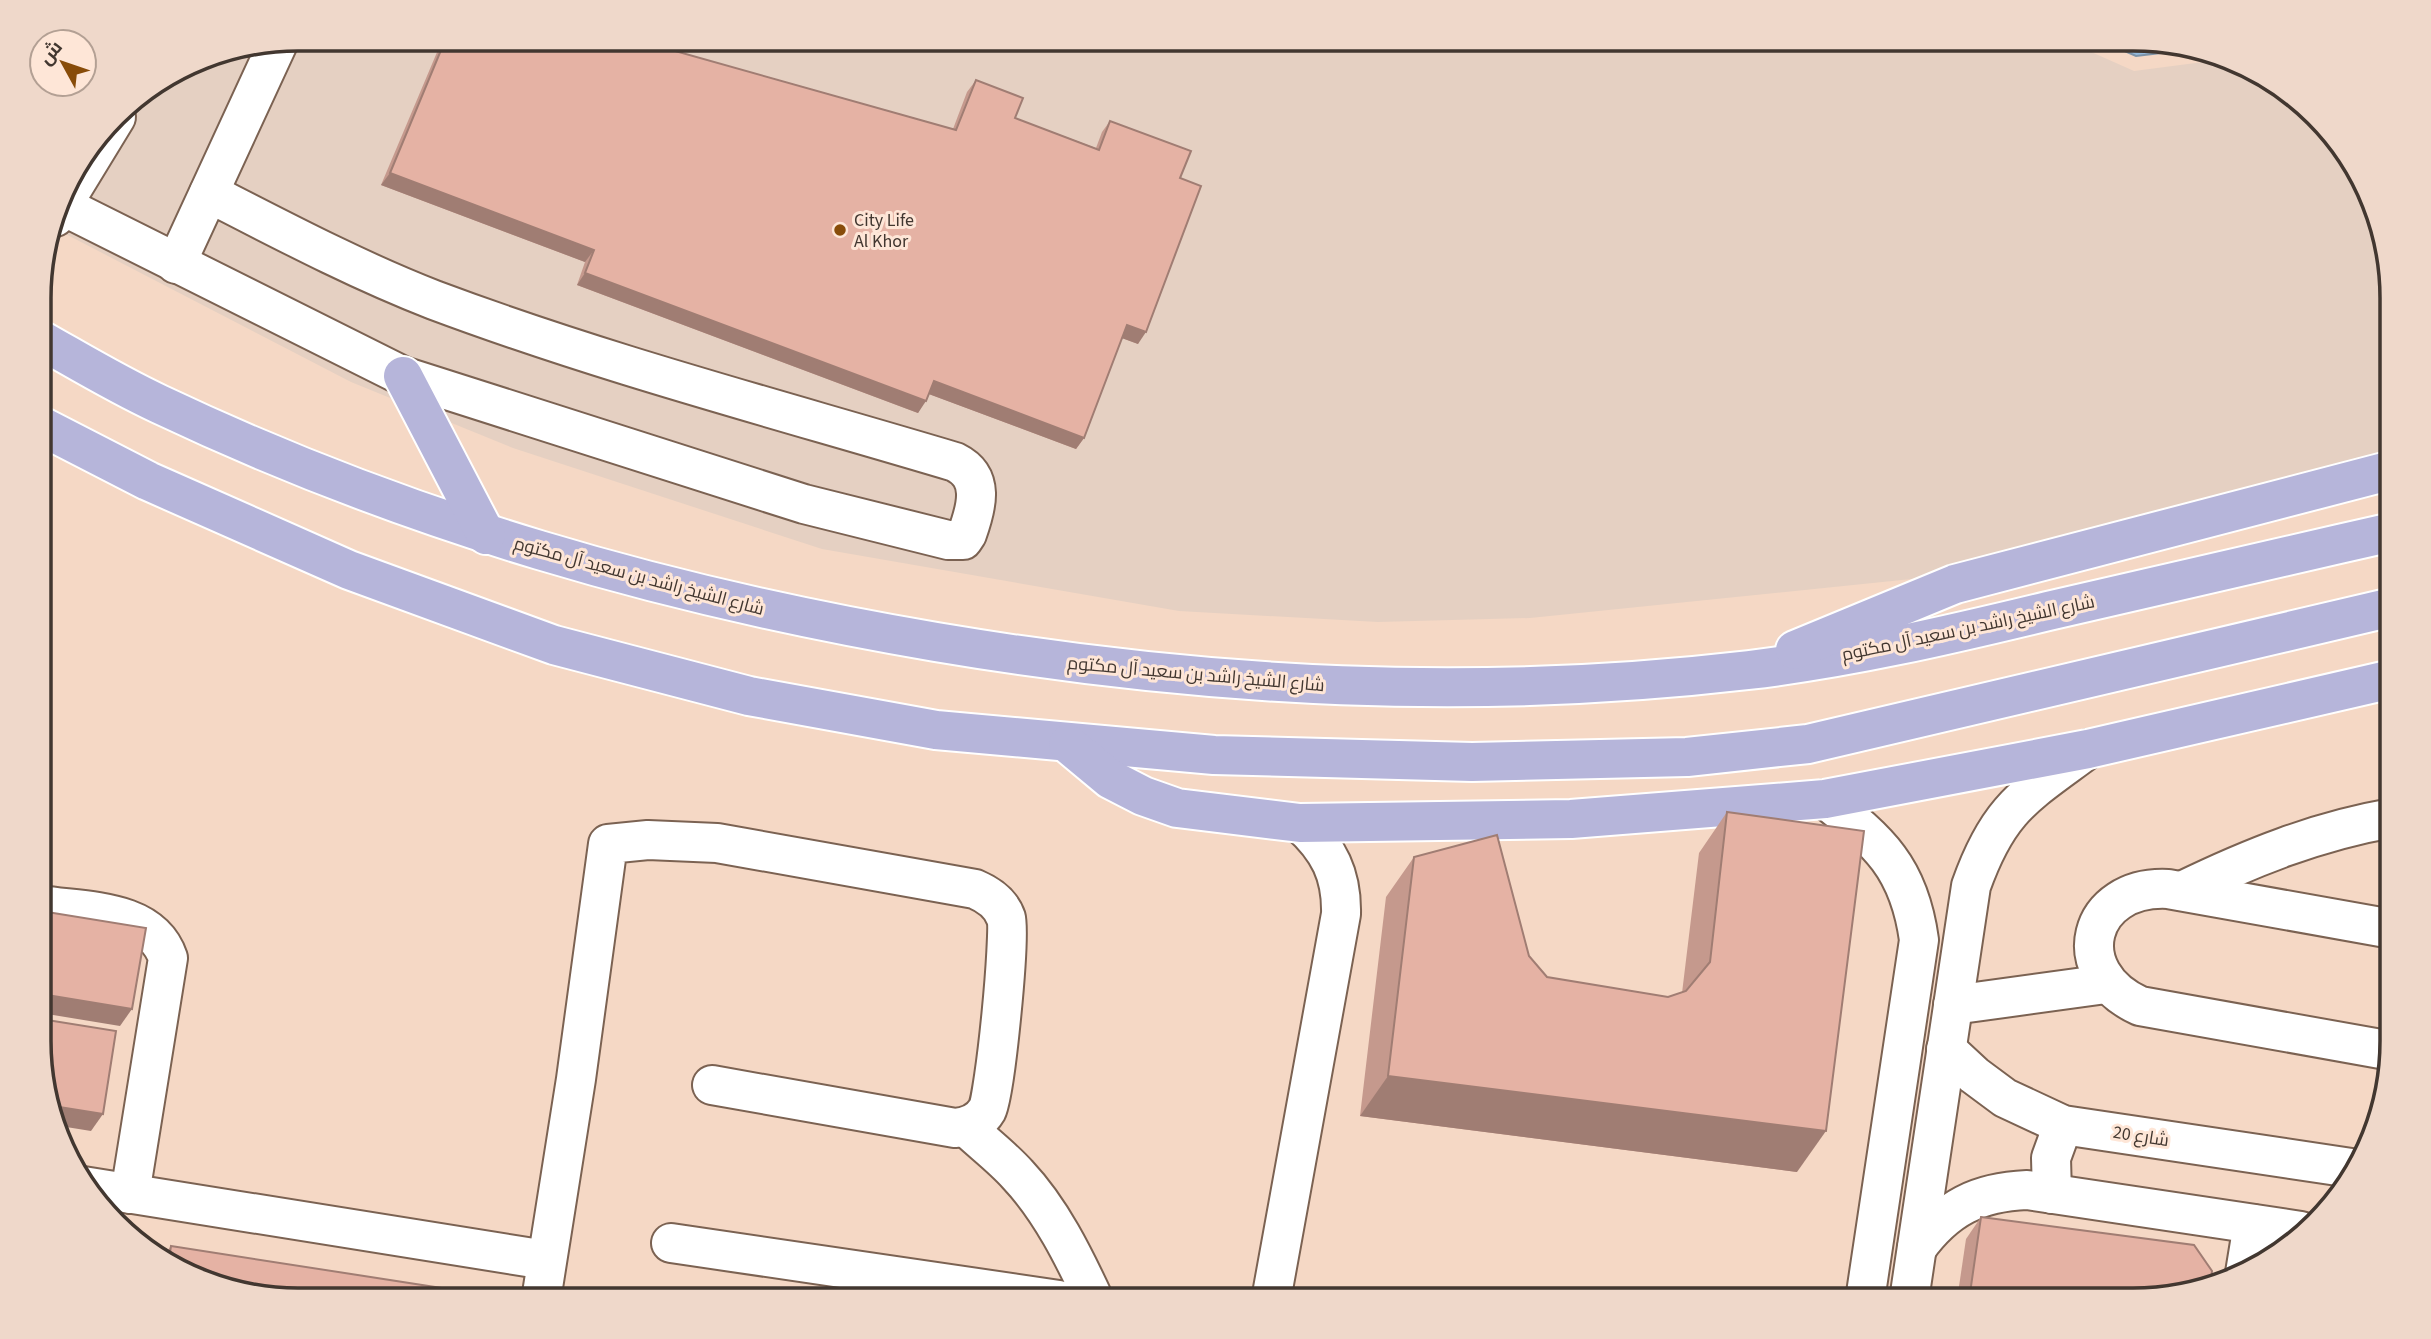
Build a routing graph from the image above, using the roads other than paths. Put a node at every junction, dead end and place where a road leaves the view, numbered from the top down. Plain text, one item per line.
1 (274, 52) edge
2 (209, 193) junction
3 (67, 213) edge
4 (176, 264) junction
5 (51, 346) edge
6 (402, 376) junction
7 (51, 431) edge
8 (2380, 473) edge
9 (486, 535) junction
10 (2380, 535) edge
11 (2380, 610) edge
12 (1752, 670) junction
13 (2380, 682) edge
14 (1068, 744) junction
15 (2088, 749) junction
16 (1825, 799) junction
17 (2380, 821) edge
18 (1300, 824) junction
19 (2182, 891) junction
20 (51, 907) edge
21 (2380, 927) edge
22 (2106, 984) junction
23 (1953, 1005) junction
24 (1946, 1049) junction
25 (2380, 1049) edge
26 (712, 1085) dead end
27 (2063, 1125) junction
28 (966, 1127) junction
29 (2345, 1167) edge
30 (100, 1189) edge
31 (130, 1194) junction
32 (2052, 1194) junction
33 (2253, 1224) junction
34 (2292, 1230) edge
35 (671, 1243) dead end
36 (1917, 1248) junction
37 (2247, 1260) edge
38 (546, 1261) junction
39 (543, 1288) edge
40 (977, 1288) edge
41 (1088, 1288) edge
42 (1273, 1288) edge
43 (1867, 1288) edge
44 (1911, 1288) edge

1 - 2 street
2 - 4 street
2 - 6 street
3 - 4 street
4 - 6 street
5 - 9 main road, شارع الشيخ راشد بن سعيد آل مكتوم
6 - 9 main road
7 - 14 main road
8 - 12 main road
9 - 12 main road, شارع الشيخ راشد بن سعيد آل مكتوم
10 - 12 main road, شارع الشيخ راشد بن سعيد آل مكتوم
11 - 14 main road
13 - 15 main road
14 - 18 main road
15 - 16 main road
15 - 23 street
16 - 18 main road
16 - 43 street
17 - 19 street
18 - 42 street
19 - 21 street
19 - 22 street
20 - 31 street
22 - 23 street
22 - 25 street
23 - 24 street
24 - 27 street, شارع 20
24 - 36 street
26 - 28 street
27 - 29 street, شارع 20
27 - 32 street
28 - 38 street
28 - 41 street
30 - 31 street
31 - 38 street
32 - 33 street
32 - 36 street
33 - 34 street
33 - 37 street
35 - 40 street
36 - 44 street
38 - 39 street

